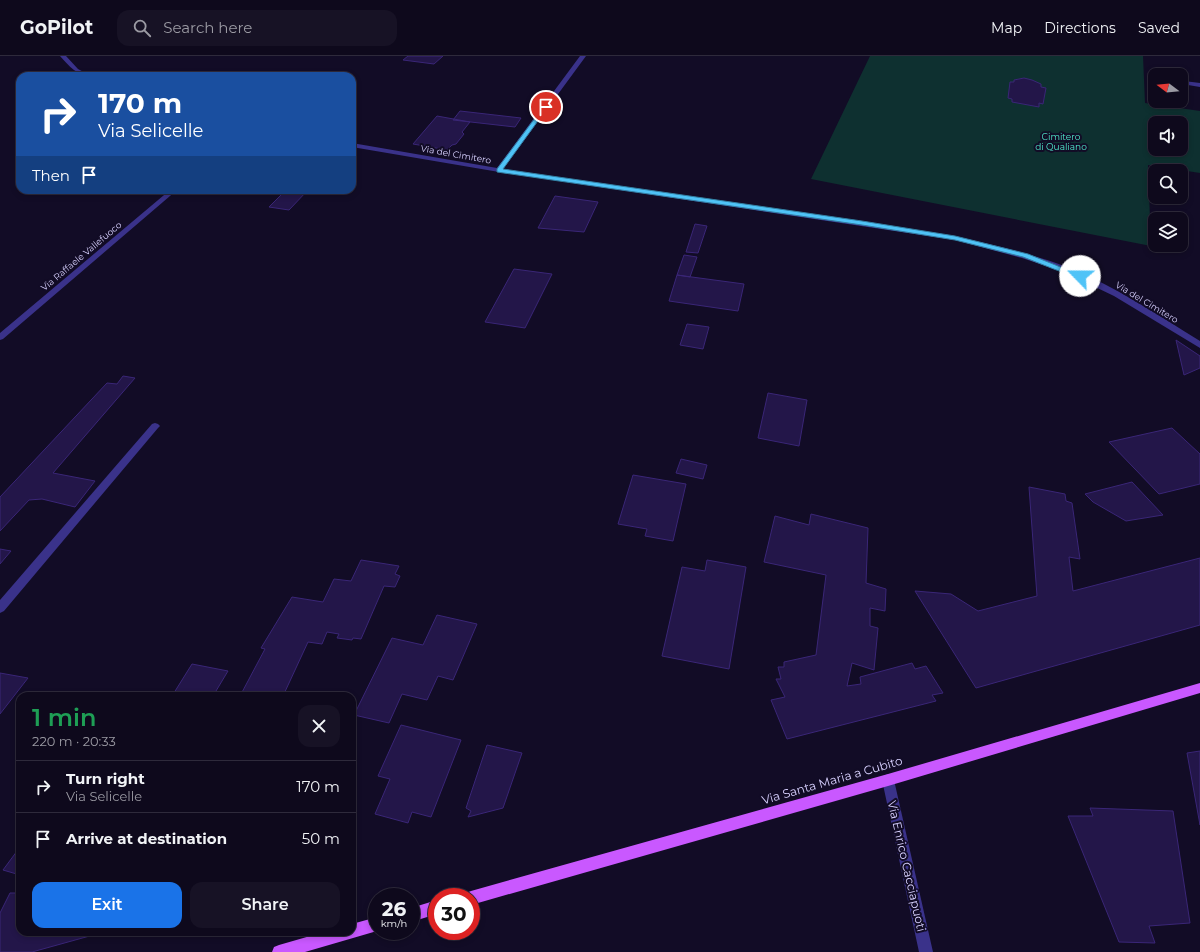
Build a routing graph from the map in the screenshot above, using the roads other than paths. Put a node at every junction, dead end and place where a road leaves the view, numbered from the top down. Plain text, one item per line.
1 (63, 56) edge
2 (583, 56) edge
3 (80, 72) edge
4 (1188, 84) edge
5 (1200, 85) edge
6 (356, 146) edge
7 (499, 170) junction
8 (169, 194) edge
9 (0, 337) edge
10 (1200, 345) edge
11 (155, 426) dead end
12 (0, 608) edge
13 (1200, 688) edge
14 (888, 780) junction
15 (480, 895) edge
16 (368, 927) edge
17 (356, 930) edge
18 (337, 936) edge
19 (279, 952) edge
20 (926, 952) edge

1 - 3 street
2 - 7 street
4 - 5 street
6 - 7 street, Via del Cimitero
7 - 10 street, Via del Cimitero
8 - 9 street, Via Raffaele Vallefuoco
11 - 12 street
13 - 14 main road, Via Santa Maria a Cubito
14 - 15 main road, Via Santa Maria a Cubito
14 - 20 street, Via Enrico Cacciapuoti
16 - 17 main road
18 - 19 main road

